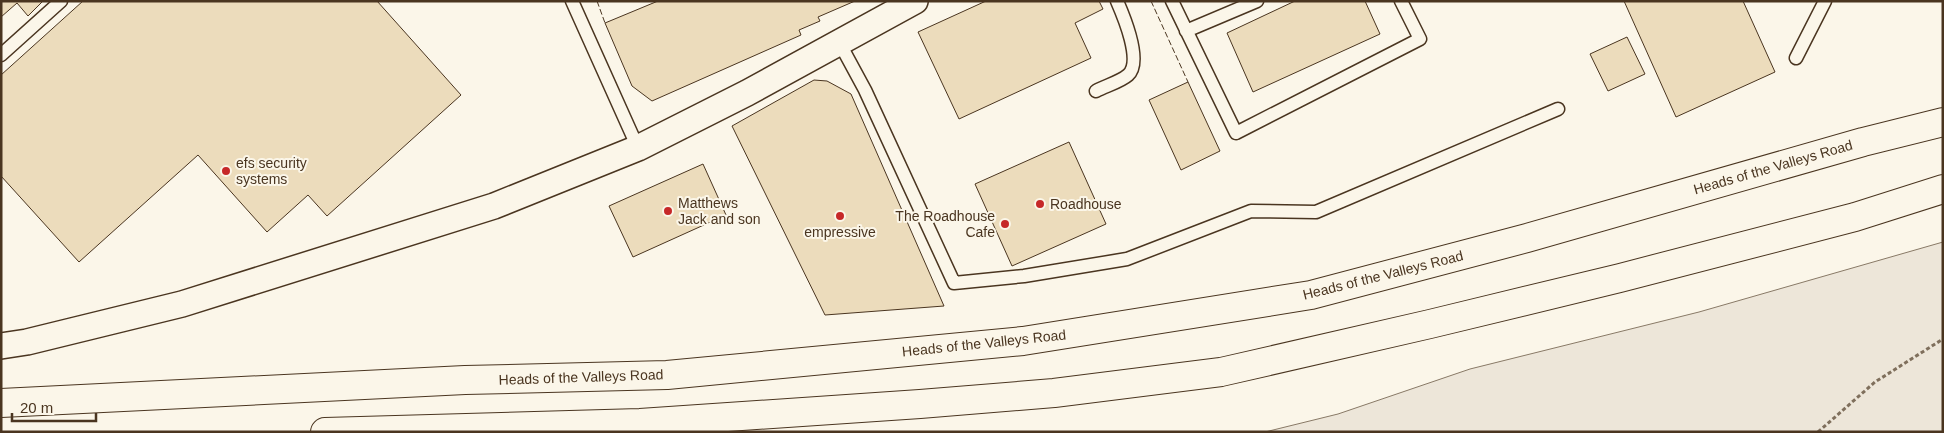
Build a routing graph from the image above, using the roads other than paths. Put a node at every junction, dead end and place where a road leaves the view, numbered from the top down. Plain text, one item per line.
1 (61, 1) edge
2 (572, 1) edge
3 (916, 1) edge
4 (1117, 1) edge
5 (1172, 1) edge
6 (1257, 1) edge
7 (1401, 1) edge
8 (1825, 1) edge
9 (1186, 31) junction
10 (839, 42) junction
11 (1, 55) edge
12 (1796, 58) dead end
13 (1096, 91) dead end
14 (1558, 109) dead end
15 (1943, 122) edge
16 (638, 148) junction
17 (1943, 189) edge
18 (1, 346) edge
19 (1, 403) edge
20 (326, 432) edge

1 - 11 lane
2 - 16 lane
3 - 10 street
4 - 13 lane
5 - 9 lane
6 - 9 lane
7 - 9 lane
8 - 12 lane
10 - 14 lane
10 - 16 street
15 - 19 highway, Heads of the Valleys Road
16 - 18 street
17 - 20 highway

